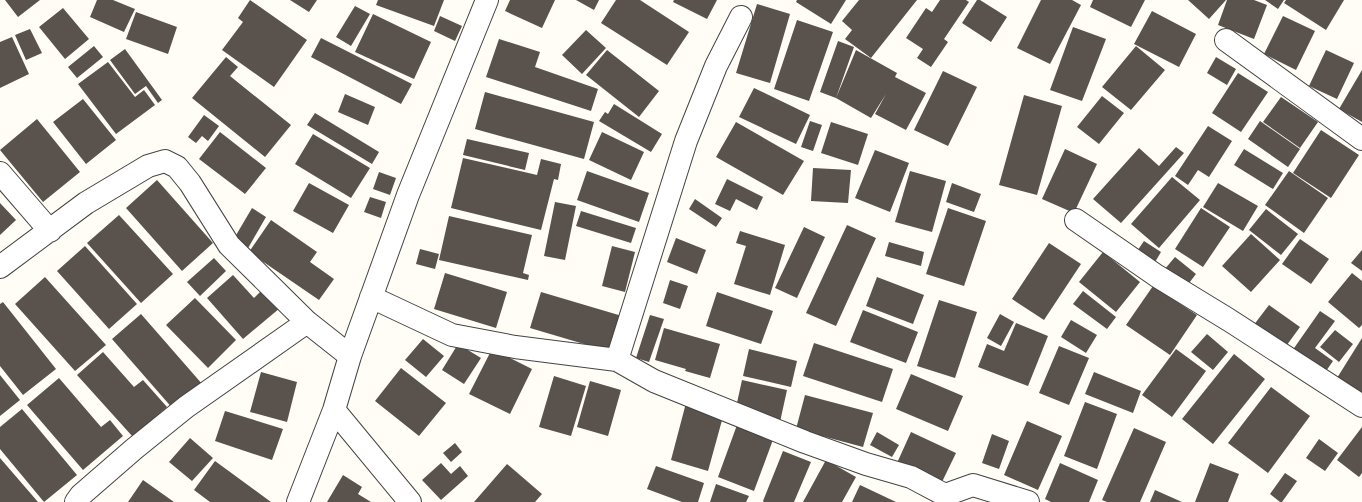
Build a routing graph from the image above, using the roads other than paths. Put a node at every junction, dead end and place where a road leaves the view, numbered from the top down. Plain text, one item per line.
1 (487, 0) edge
2 (741, 17) dead end
3 (1226, 40) dead end
4 (1362, 139) edge
5 (0, 173) edge
6 (1076, 220) dead end
7 (50, 231) junction
8 (0, 267) edge
9 (371, 297) junction
10 (307, 322) junction
11 (350, 356) junction
12 (617, 360) junction
13 (1362, 406) edge
14 (334, 410) junction
15 (76, 502) edge
16 (298, 502) edge
17 (410, 502) edge
18 (1028, 502) edge

1 - 9 street
2 - 12 street
3 - 4 street
5 - 7 street
6 - 13 street
7 - 8 street
7 - 10 street
9 - 11 street
9 - 12 street
10 - 11 street
10 - 15 street
11 - 14 street
12 - 18 street
14 - 16 street
14 - 17 street

